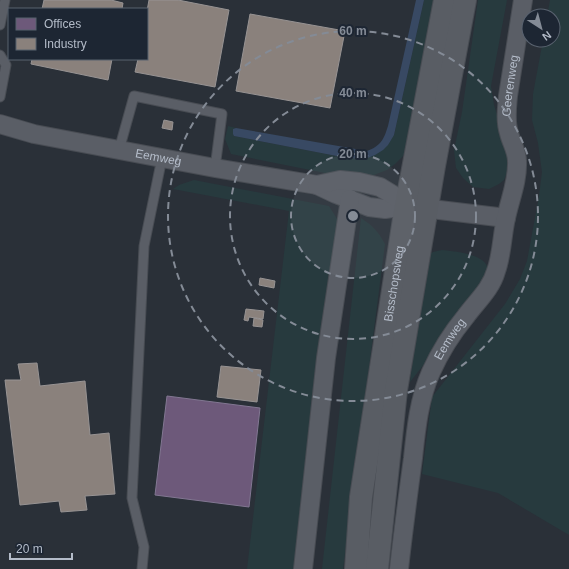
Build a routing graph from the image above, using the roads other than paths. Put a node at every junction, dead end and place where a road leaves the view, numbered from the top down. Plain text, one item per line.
1 (5, 0) edge
2 (445, 0) edge
3 (465, 0) edge
4 (523, 0) edge
5 (0, 25) edge
6 (0, 55) edge
7 (0, 97) edge
8 (0, 124) edge
9 (119, 150) junction
10 (162, 158) junction
11 (215, 168) junction
12 (317, 185) junction
13 (350, 199) junction
14 (417, 207) junction
15 (506, 218) junction
16 (142, 569) edge
17 (303, 569) edge
18 (356, 569) edge
19 (377, 569) edge
20 (399, 569) edge

1 - 5 lane
2 - 14 main road, Bisschopsweg
3 - 14 main road, Bisschopsweg
4 - 15 street, Geerenweg
6 - 7 lane
8 - 9 street, Eemweg
9 - 10 street, Eemweg
9 - 11 lane
10 - 11 street, Eemweg
10 - 16 lane
11 - 12 street, Eemweg
12 - 13 street, Eemweg
12 - 14 street, Eemweg
13 - 14 street, Eemweg
13 - 17 street
14 - 15 street, Eemweg
14 - 18 main road, Bisschopsweg
14 - 19 main road, Bisschopsweg
15 - 20 street, Eemweg

